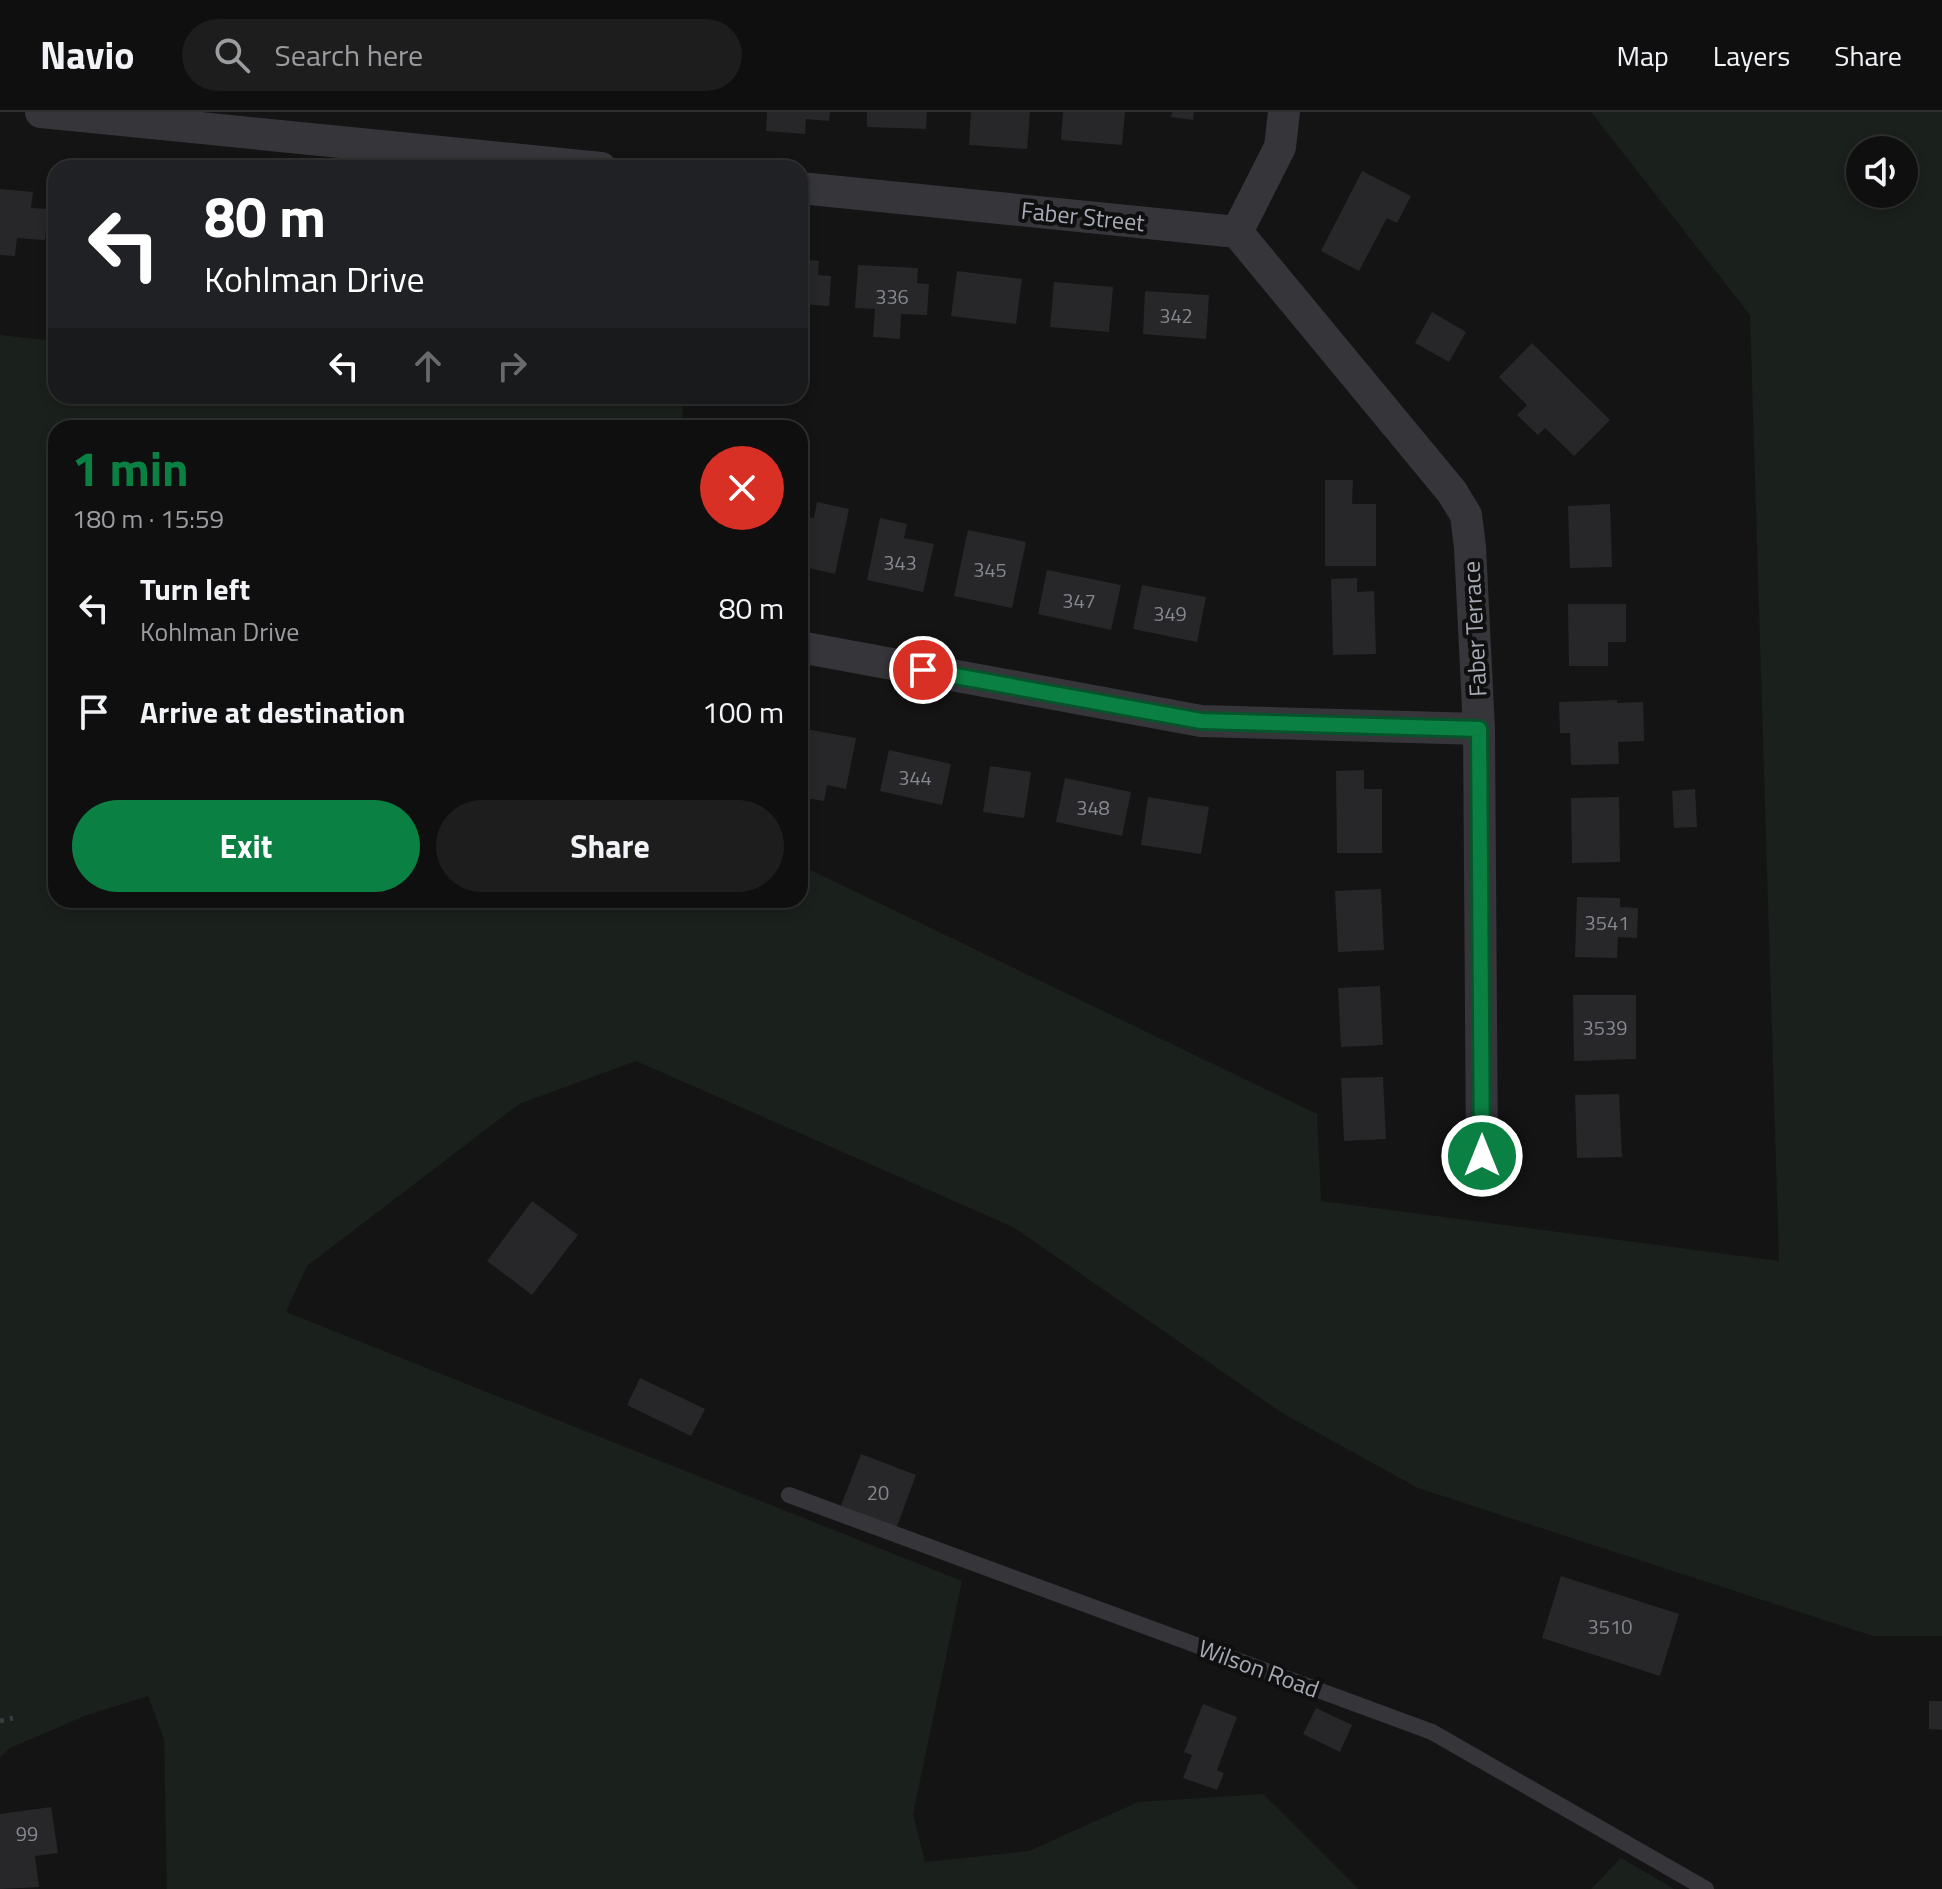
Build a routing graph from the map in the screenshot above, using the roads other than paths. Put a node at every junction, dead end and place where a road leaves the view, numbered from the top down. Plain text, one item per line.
1 (41, 112) edge
2 (1284, 112) edge
3 (521, 160) edge
4 (808, 189) edge
5 (1237, 232) junction
6 (808, 648) edge
7 (1479, 729) junction
8 (1482, 1156) dead end
9 (789, 1495) dead end
10 (1706, 1889) edge

1 - 3 street
2 - 5 street
4 - 5 street, Faber Street
5 - 7 street, Faber Terrace
6 - 7 street
7 - 8 street, Faber Terrace
9 - 10 lane, Wilson Road

